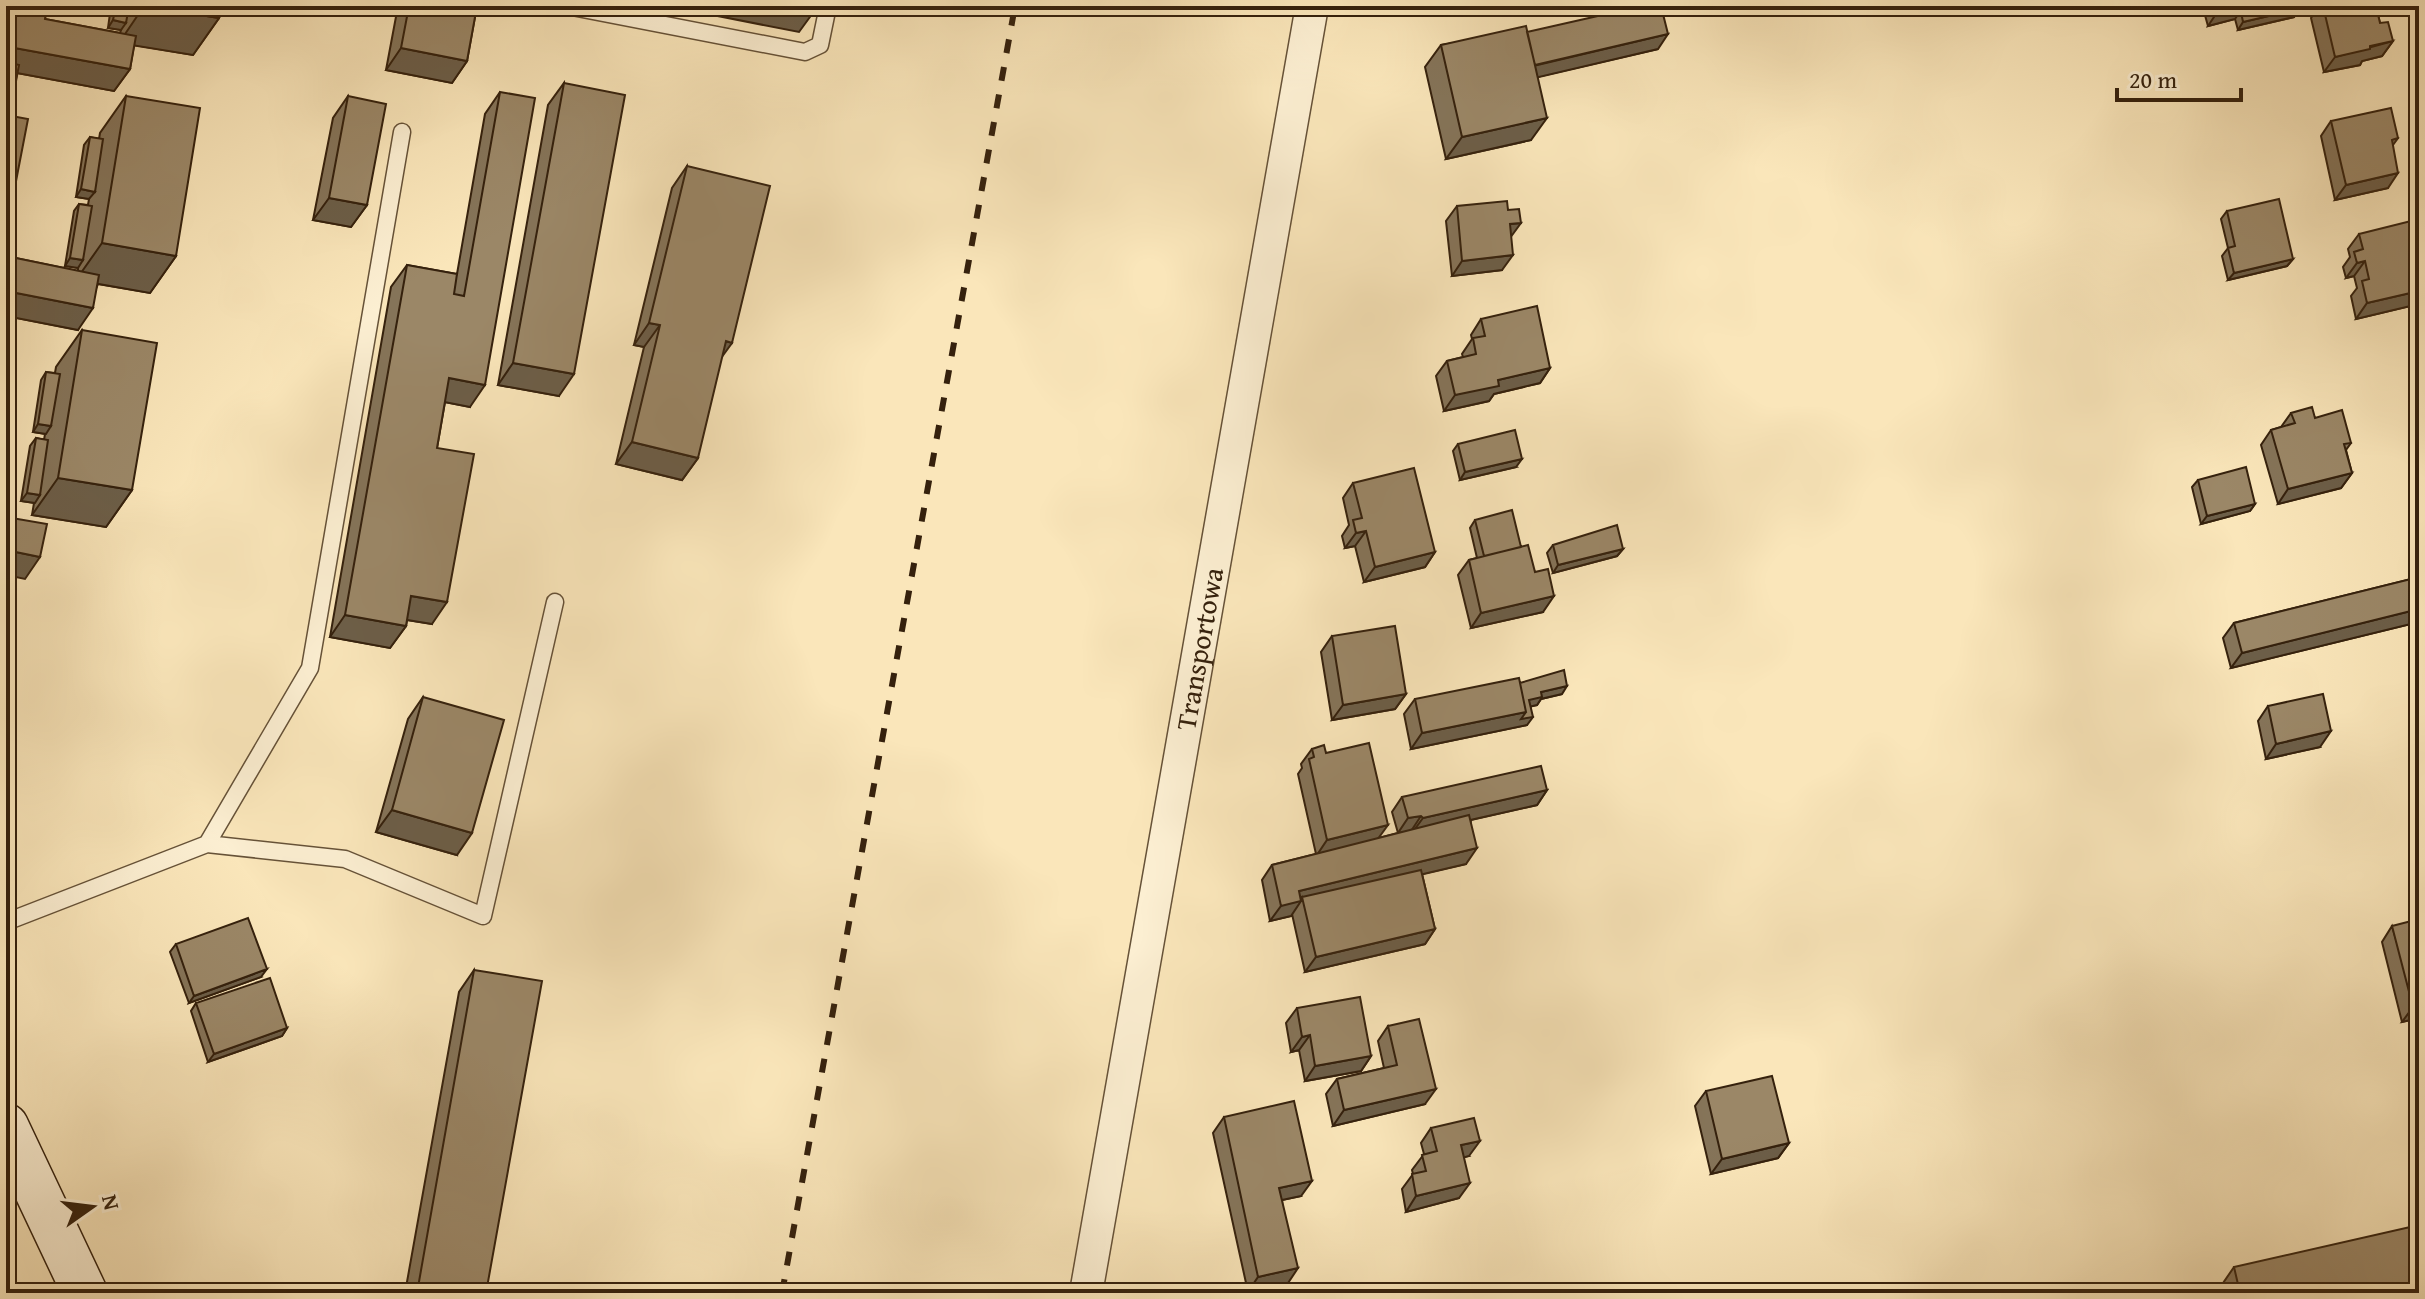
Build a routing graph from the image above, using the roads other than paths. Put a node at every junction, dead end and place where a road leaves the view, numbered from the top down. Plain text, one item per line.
1 (567, 6) edge
2 (828, 6) edge
3 (1312, 6) edge
4 (402, 132) dead end
5 (555, 602) dead end
6 (207, 844) junction
7 (6, 922) edge
8 (6, 1126) edge
9 (85, 1293) edge
10 (1086, 1293) edge

1 - 2 lane
3 - 10 street, Transportowa
4 - 6 lane
5 - 6 lane
6 - 7 lane
8 - 9 street

